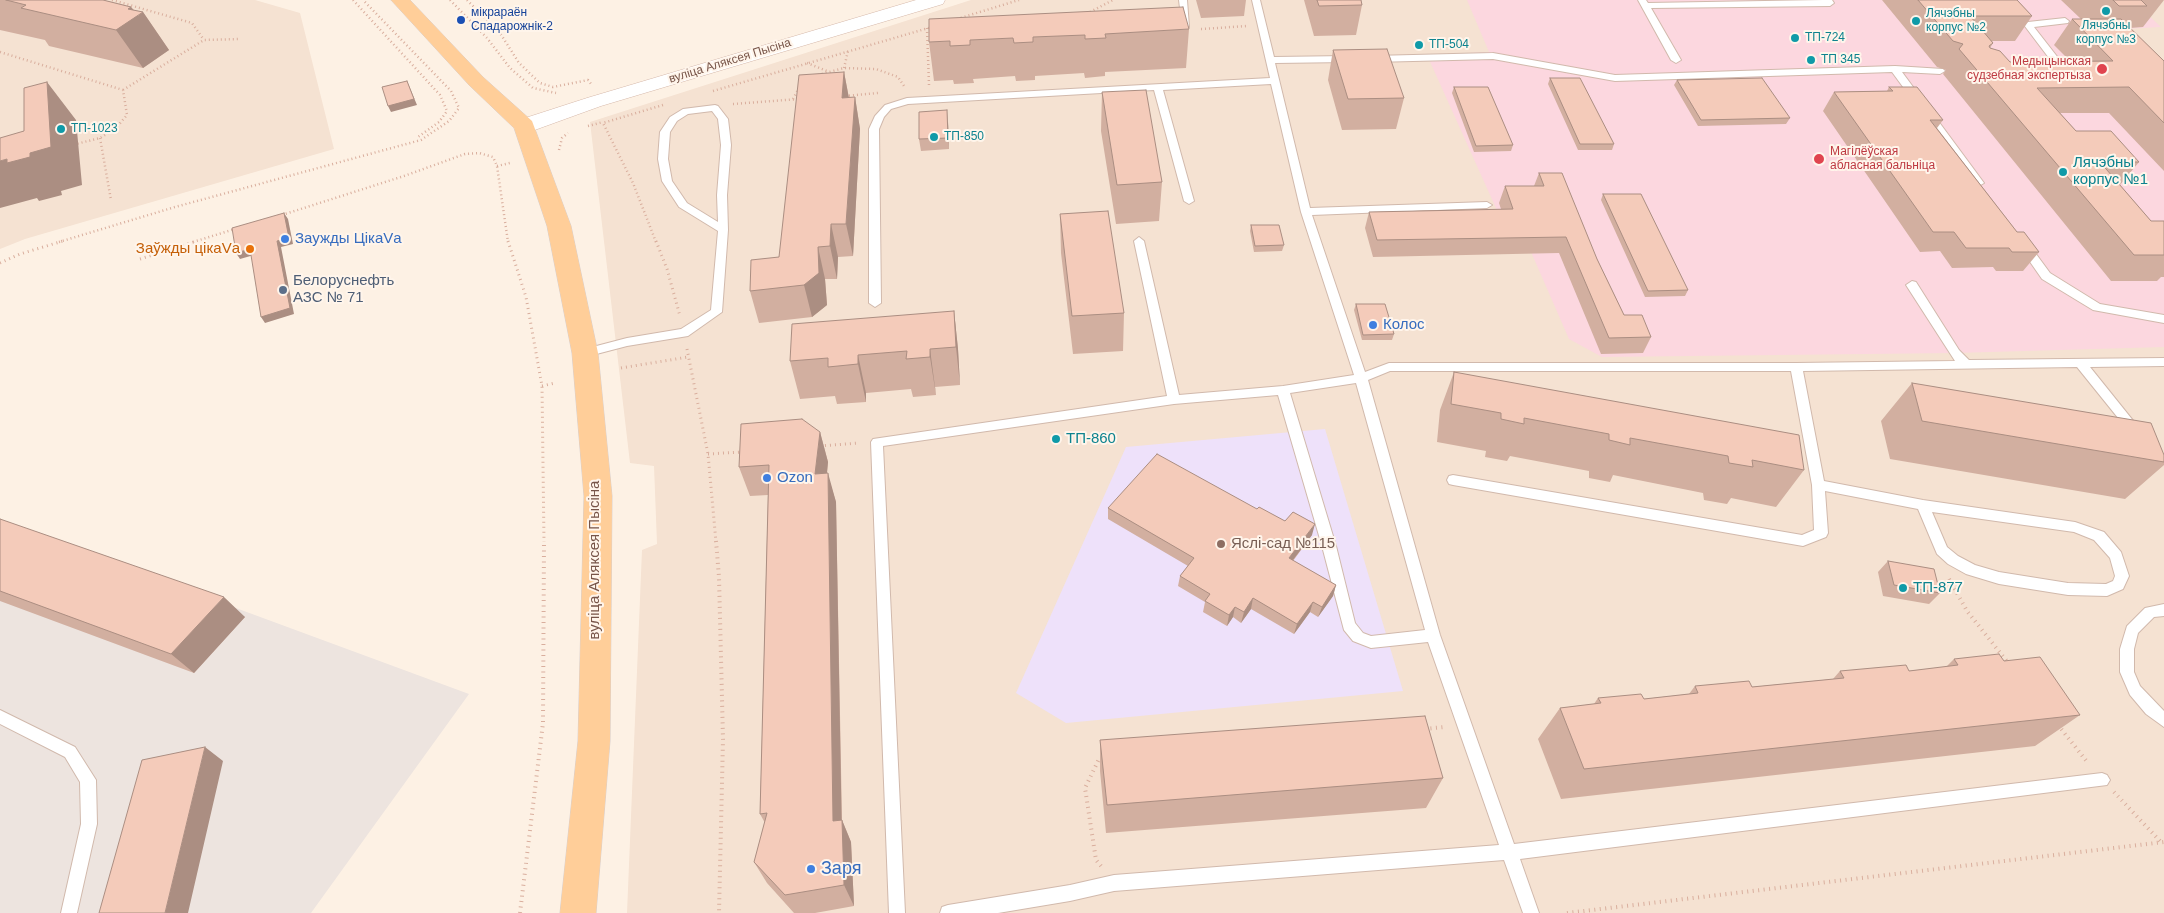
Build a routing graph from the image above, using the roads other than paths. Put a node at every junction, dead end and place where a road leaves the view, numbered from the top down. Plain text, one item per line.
1 (400, 0) edge
2 (936, 0) edge
3 (1183, 0) edge
4 (1256, 0) edge
5 (1827, 0) edge
6 (1643, 3) edge
7 (2065, 21) dead end
8 (1187, 30) edge
9 (1271, 60) junction
10 (1676, 60) dead end
11 (1895, 69) junction
12 (2043, 69) edge
13 (1940, 72) dead end
14 (1276, 81) junction
15 (1157, 86) junction
16 (524, 126) junction
17 (1982, 188) edge
18 (1188, 200) dead end
19 (1487, 205) dead end
20 (1306, 212) junction
21 (723, 230) junction
22 (2017, 236) edge
23 (1139, 241) dead end
24 (1912, 285) dead end
25 (875, 302) dead end
26 (2164, 319) edge
27 (585, 353) junction
28 (2164, 362) edge
29 (2080, 363) junction
30 (1965, 364) junction
31 (1796, 367) junction
32 (1361, 378) junction
33 (1283, 390) junction
34 (1174, 400) junction
35 (2142, 440) edge
36 (1453, 480) dead end
37 (1818, 485) junction
38 (1923, 505) junction
39 (2164, 610) edge
40 (1433, 635) junction
41 (0, 717) edge
42 (2164, 720) edge
43 (2102, 780) road end
44 (1510, 852) junction
45 (69, 913) edge
46 (578, 913) edge
47 (897, 913) edge
48 (948, 913) edge
49 (1530, 913) edge

1 - 16 main road, вуліца Аляксея Пысіна
2 - 16 main road, вуліца Аляксея Пысіна
3 - 8 lane
4 - 9 lane
5 - 6 lane
6 - 10 lane
7 - 12 lane
9 - 11 lane
9 - 14 lane
11 - 13 lane
11 - 17 lane
14 - 15 lane
14 - 20 lane
15 - 18 lane
15 - 25 lane
16 - 27 main road, вуліца Аляксея Пысіна
19 - 20 lane
20 - 32 lane
21 - 21 lane
21 - 27 lane
22 - 26 lane
23 - 34 lane
24 - 30 lane
27 - 46 main road, вуліца Аляксея Пысіна
28 - 29 lane
29 - 30 lane
29 - 35 lane
30 - 31 lane
31 - 32 lane
31 - 37 lane
32 - 33 lane
32 - 40 lane
33 - 34 lane
33 - 40 lane
34 - 47 lane
36 - 37 lane
37 - 38 lane
38 - 38 lane
39 - 42 lane
40 - 44 lane
41 - 45 lane
43 - 44 lane
44 - 48 lane
44 - 49 lane

